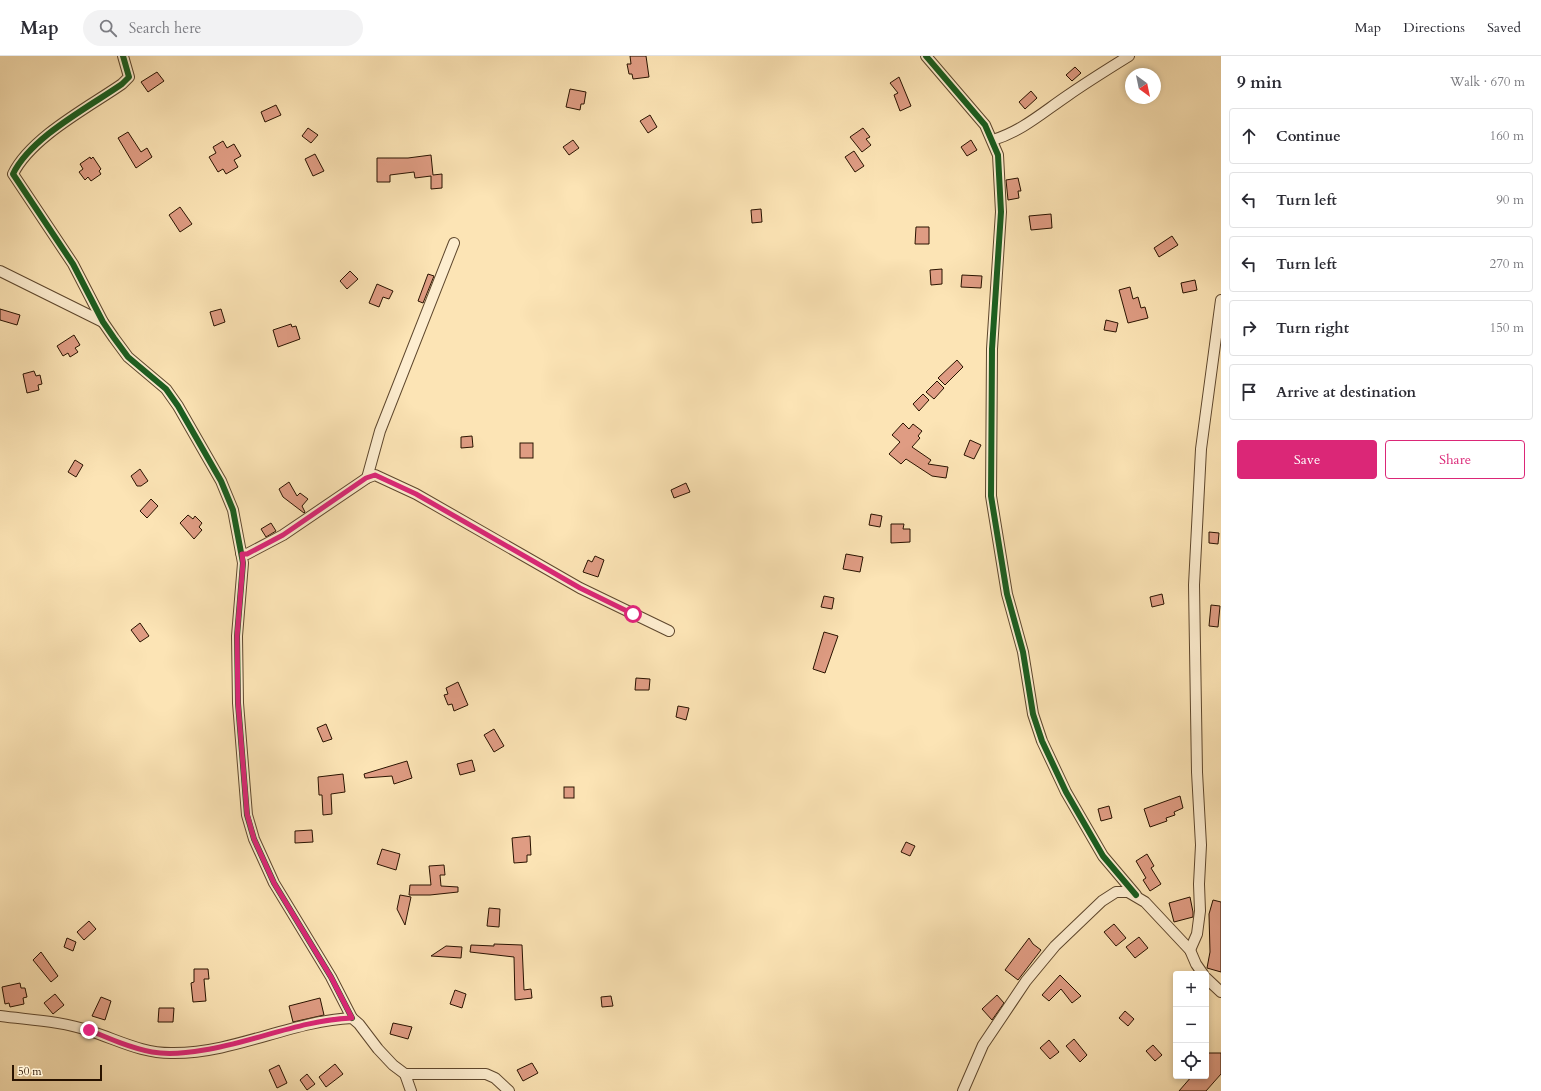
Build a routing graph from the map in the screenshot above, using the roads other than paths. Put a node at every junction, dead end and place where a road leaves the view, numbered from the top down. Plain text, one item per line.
1 (123, 56) edge
2 (926, 56) edge
3 (1130, 56) edge
4 (993, 140) junction
5 (454, 243) dead end
6 (0, 271) edge
7 (1221, 300) edge
8 (103, 322) junction
9 (366, 478) junction
10 (242, 554) junction
11 (669, 631) dead end
12 (1136, 895) junction
13 (1190, 950) junction
14 (1201, 971) edge
15 (1209, 981) edge
16 (1221, 992) edge
17 (0, 1016) edge
18 (352, 1018) junction
19 (405, 1074) junction
20 (411, 1091) edge
21 (509, 1091) edge
22 (964, 1091) edge

1 - 8 street
2 - 4 street
3 - 4 street
4 - 12 street
5 - 9 street
6 - 8 street
7 - 13 street
8 - 10 street
9 - 10 street
9 - 11 street
10 - 18 street
12 - 13 street
12 - 22 street
13 - 14 street
15 - 16 street
17 - 18 street
18 - 19 street
19 - 20 street
19 - 21 street

